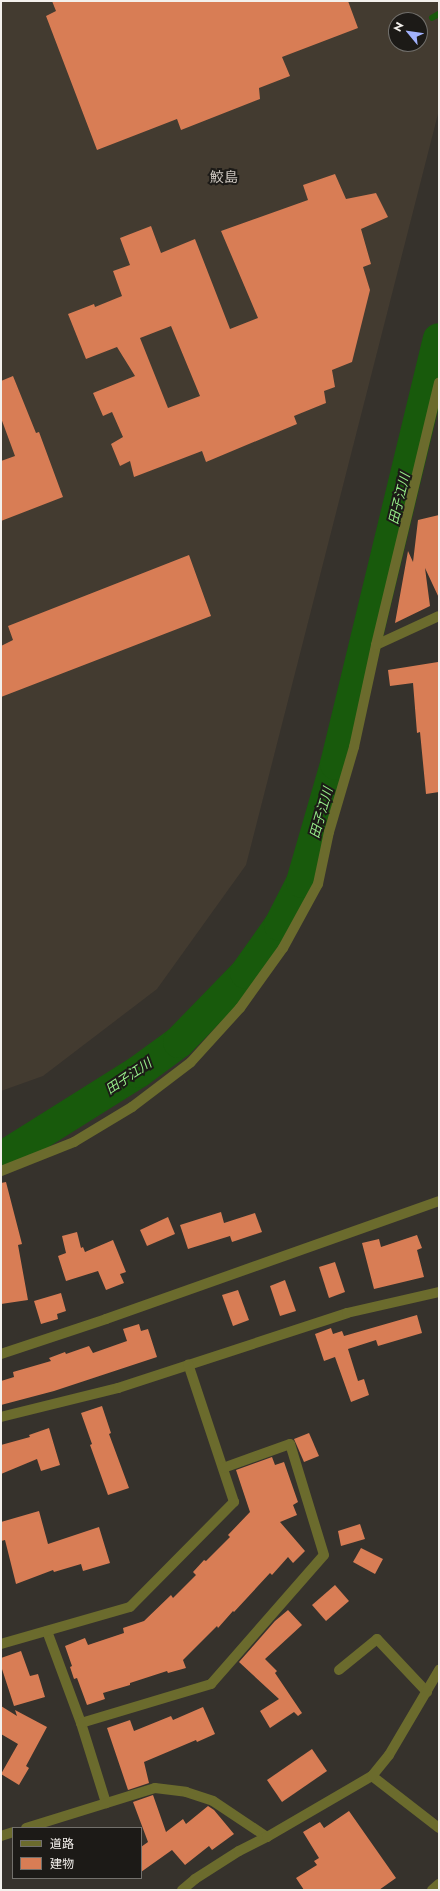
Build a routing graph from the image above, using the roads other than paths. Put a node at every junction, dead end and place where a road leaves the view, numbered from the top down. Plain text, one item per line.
1 (439, 382) edge
2 (439, 616) edge
3 (376, 645) junction
4 (1, 1171) edge
5 (439, 1201) edge
6 (439, 1292) edge
7 (1, 1354) edge
8 (188, 1364) junction
9 (1, 1418) edge
10 (223, 1468) junction
11 (47, 1631) junction
12 (1, 1644) edge
13 (340, 1670) dead end
14 (439, 1670) edge
15 (427, 1692) junction
16 (81, 1723) junction
17 (372, 1776) junction
18 (106, 1803) junction
19 (29, 1827) edge
20 (439, 1828) edge
21 (12, 1832) edge
22 (1, 1836) edge
23 (267, 1837) junction
24 (439, 1884) edge
25 (182, 1890) edge
26 (432, 1890) edge

1 - 3 street
2 - 3 street
3 - 4 street
5 - 7 street
6 - 8 street
8 - 9 street
8 - 10 street
10 - 11 street
10 - 16 street
11 - 12 street
11 - 16 street
13 - 15 street
14 - 15 street
15 - 17 street
16 - 18 street
17 - 20 street
17 - 23 street
18 - 19 street
18 - 23 street
21 - 22 street
23 - 25 street
24 - 26 street

